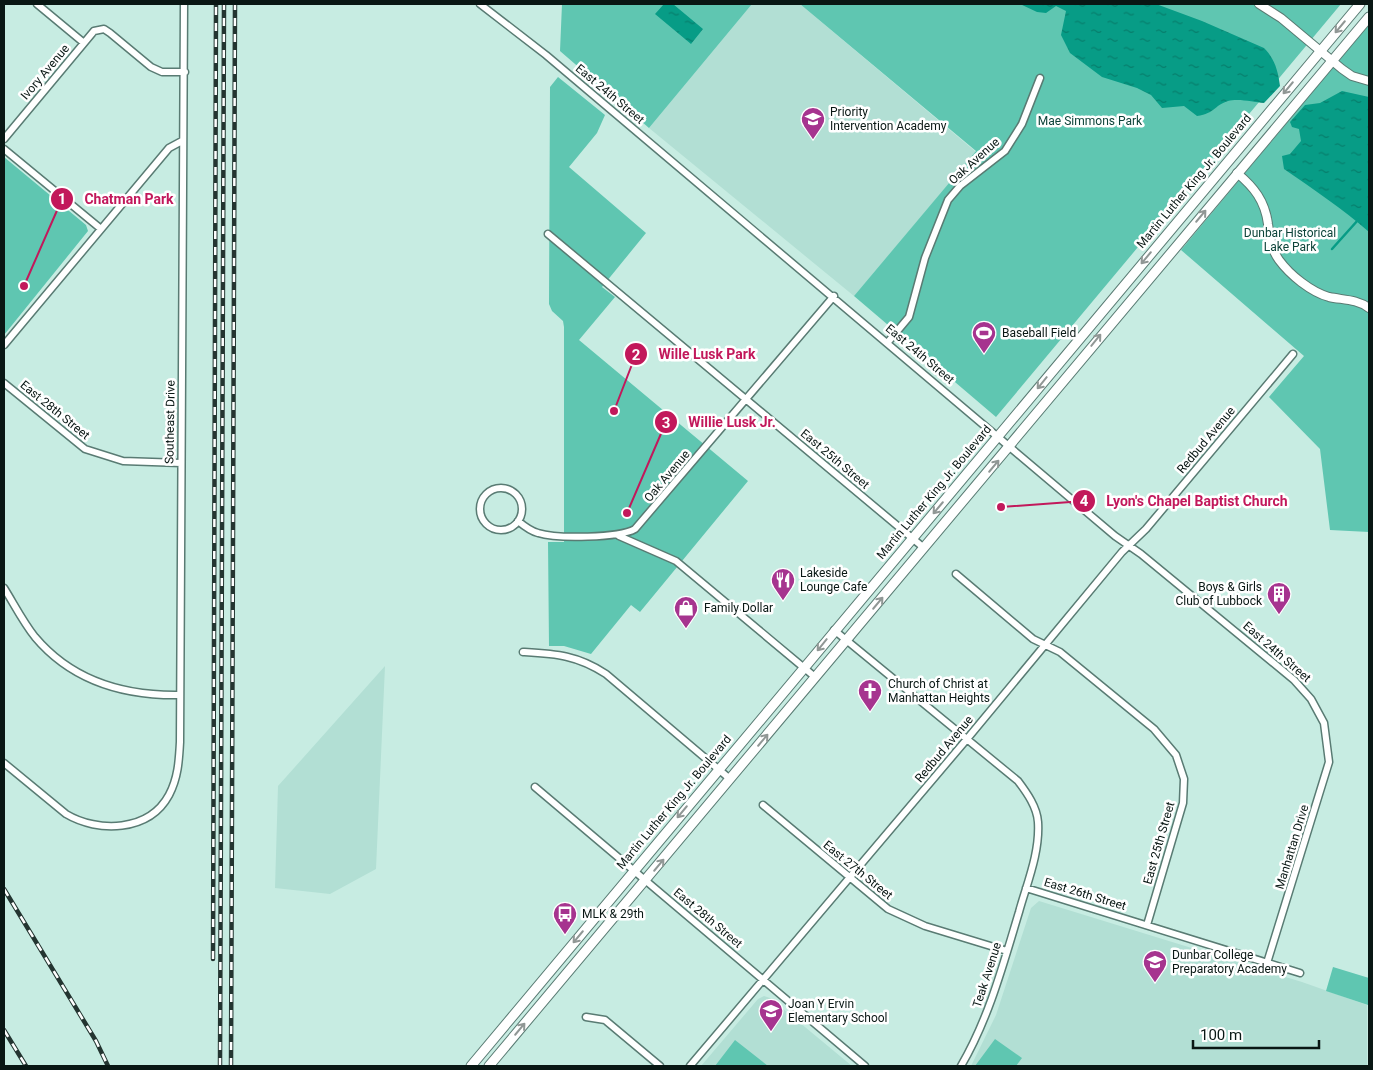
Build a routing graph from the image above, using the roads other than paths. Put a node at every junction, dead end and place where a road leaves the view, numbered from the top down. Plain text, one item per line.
1 (37, 4) edge
2 (184, 4) edge
3 (480, 4) edge
4 (1259, 4) edge
5 (1360, 4) edge
6 (1369, 16) edge
7 (84, 43) junction
8 (1320, 51) junction
9 (1332, 61) junction
10 (185, 72) junction
11 (1040, 78) dead end
12 (1369, 81) edge
13 (4, 138) edge
14 (182, 141) junction
15 (4, 149) edge
16 (1237, 172) junction
17 (101, 229) junction
18 (548, 234) dead end
19 (834, 296) junction
20 (1369, 308) edge
21 (888, 342) junction
22 (4, 345) edge
23 (1293, 354) dead end
24 (4, 383) edge
25 (746, 399) junction
26 (998, 436) junction
27 (1011, 446) junction
28 (181, 463) junction
29 (518, 521) junction
30 (619, 536) junction
31 (912, 538) junction
32 (1129, 546) junction
33 (924, 548) junction
34 (956, 574) dead end
35 (4, 588) edge
36 (834, 630) junction
37 (847, 641) junction
38 (1044, 644) junction
39 (523, 652) dead end
40 (804, 668) junction
41 (815, 678) junction
42 (180, 696) junction
43 (1327, 736) joint
44 (967, 739) junction
45 (4, 763) edge
46 (718, 768) junction
47 (730, 779) junction
48 (535, 787) dead end
49 (762, 805) dead end
50 (634, 870) junction
51 (850, 879) junction
52 (646, 880) junction
53 (1026, 888) junction
54 (1146, 925) junction
55 (1007, 951) junction
56 (1267, 963) junction
57 (1300, 973) dead end
58 (764, 979) junction
59 (586, 1016) dead end
60 (471, 1066) edge
61 (489, 1066) edge
62 (660, 1066) edge
63 (690, 1066) edge
64 (865, 1066) edge
65 (961, 1066) edge

1 - 7 street
2 - 10 street, Southeast Drive
3 - 19 street, East 24th Street
4 - 8 street
5 -> 8 main road, Martin Luther King Jr. Boulevard
6 - 9 main road
7 - 10 street
7 - 13 street, Ivory Avenue
8 - 9 street
8 -> 26 main road, Martin Luther King Jr. Boulevard
9 - 12 street
9 - 16 main road
10 - 14 street, Southeast Drive
11 - 21 street, Oak Avenue
14 - 17 street
14 - 28 street, Southeast Drive
15 - 17 street
16 - 20 street
27 -> 16 main road
17 - 22 street
18 - 25 street, East 25th Street
19 - 21 street, East 24th Street
19 - 25 street, Oak Avenue
21 - 26 street, East 24th Street
23 - 32 street, Redbud Avenue
24 - 28 street, East 28th Street
25 - 30 street, Oak Avenue
25 - 31 street, East 25th Street
26 - 27 street, East 24th Street
26 -> 31 main road, Martin Luther King Jr. Boulevard
27 - 32 street, East 24th Street
33 -> 27 main road
28 - 42 street, Southeast Drive
29 - 29 street
29 - 30 street, Oak Avenue
30 - 40 street
31 - 33 street, East 25th Street
31 - 36 main road, Martin Luther King Jr. Boulevard
32 - 38 street, Redbud Avenue
32 - 43 street, East 24th Street
37 -> 33 main road
34 - 38 street, East 25th Street
35 - 42 street
36 - 37 street, East 26th Street
36 -> 40 main road, Martin Luther King Jr. Boulevard
37 - 41 main road
37 - 44 street, East 26th Street
38 - 44 street, Redbud Avenue
38 - 54 street, East 25th Street
39 - 46 street
40 - 41 street
40 - 46 main road, Martin Luther King Jr. Boulevard
47 -> 41 main road
42 - 45 street, Southeast Drive
43 - 56 street, Manhattan Drive
44 - 51 street, Redbud Avenue
44 - 53 street, East 26th Street
46 - 47 street
46 -> 50 main road, Martin Luther King Jr. Boulevard
52 -> 47 main road
48 - 50 street, East 28th Street
49 - 51 street, East 27th Street
50 - 52 street, East 28th Street
50 -> 60 main road, Martin Luther King Jr. Boulevard
51 - 55 street, East 27th Street
51 - 58 street, Redbud Avenue
52 - 58 street, East 28th Street
61 -> 52 main road
53 - 54 street, East 26th Street
53 - 55 street, Teak Avenue
54 - 56 street, East 26th Street
55 - 65 street, Teak Avenue
56 - 57 street, East 26th Street
58 - 63 street, Redbud Avenue
58 - 64 street, East 28th Street
59 - 62 street

